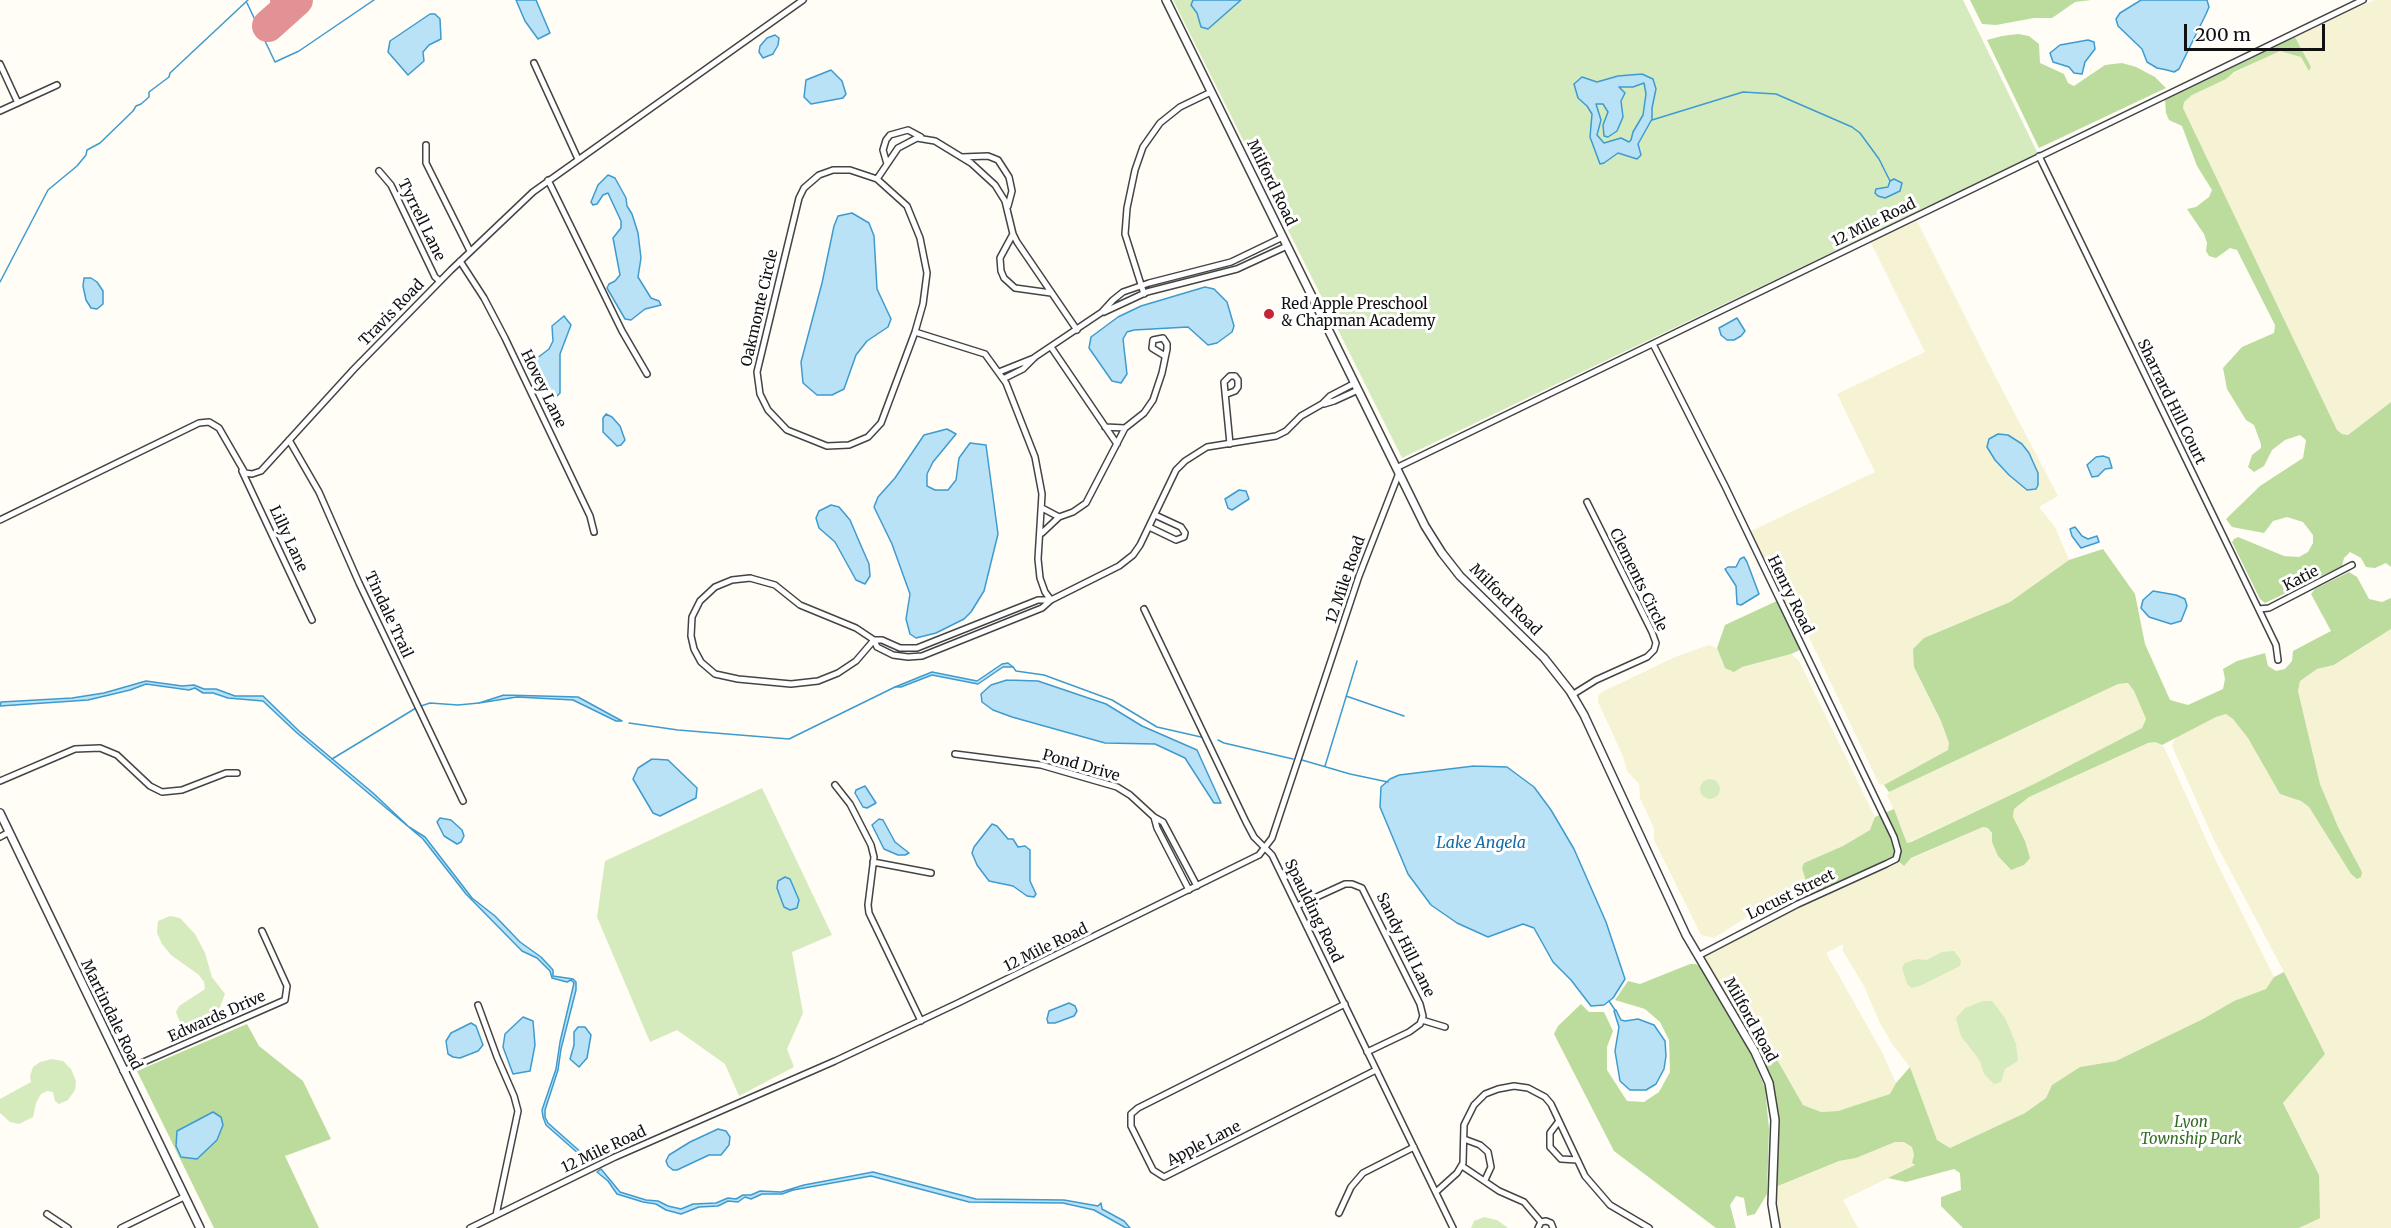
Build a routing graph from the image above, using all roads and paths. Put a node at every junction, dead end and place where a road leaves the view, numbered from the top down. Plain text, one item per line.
1 (803, 0) edge
2 (1166, 0) edge
3 (2363, 0) edge
4 (534, 63) dead end
5 (0, 64) edge
6 (57, 85) dead end
7 (1211, 92) junction
8 (18, 103) junction
9 (0, 111) edge
10 (922, 138) junction
11 (426, 145) dead end
12 (2039, 156) junction
13 (962, 157) junction
14 (578, 159) junction
15 (887, 164) junction
16 (379, 171) dead end
17 (877, 179) junction
18 (548, 180) junction
19 (1008, 208) junction
20 (1013, 234) junction
21 (1283, 237) junction
22 (1287, 246) junction
23 (470, 251) junction
24 (460, 261) junction
25 (440, 281) junction
26 (1141, 285) junction
27 (1051, 293) junction
28 (1144, 294) junction
29 (1102, 312) junction
30 (1077, 330) junction
31 (915, 332) junction
32 (1653, 344) junction
33 (1051, 347) junction
34 (1035, 357) junction
35 (1165, 357) dead end
36 (999, 372) junction
37 (647, 374) dead end
38 (1004, 379) junction
39 (1357, 386) junction
40 (1227, 394) dead end
41 (1105, 427) junction
42 (1125, 428) junction
43 (290, 440) junction
44 (1117, 444) junction
45 (1230, 444) junction
46 (242, 469) junction
47 (1397, 470) junction
48 (1587, 502) dead end
49 (1042, 508) junction
50 (1155, 515) junction
51 (1059, 517) junction
52 (0, 520) edge
53 (1149, 527) junction
54 (594, 532) dead end
55 (1041, 534) junction
56 (2352, 565) dead end
57 (1051, 600) junction
58 (1144, 609) dead end
59 (2259, 609) junction
60 (312, 620) dead end
61 (873, 640) junction
62 (2278, 660) dead end
63 (1572, 695) junction
64 (955, 754) dead end
65 (237, 773) dead end
66 (0, 781) edge
67 (835, 785) dead end
68 (463, 801) dead end
69 (0, 813) edge
70 (1154, 817) junction
71 (9, 832) junction
72 (0, 837) edge
73 (1266, 848) junction
74 (1181, 854) junction
75 (1174, 858) junction
76 (1896, 859) joint
77 (873, 862) junction
78 (931, 873) dead end
79 (1197, 886) junction
80 (1189, 890) junction
81 (1297, 906) junction
82 (262, 931) dead end
83 (1698, 956) junction
84 (1345, 1004) junction
85 (478, 1005) dead end
86 (1422, 1020) junction
87 (921, 1021) junction
88 (1445, 1027) dead end
89 (1367, 1052) junction
90 (1376, 1070) junction
91 (123, 1071) junction
92 (1559, 1121) junction
93 (1464, 1139) junction
94 (1414, 1147) junction
95 (1577, 1160) junction
96 (1461, 1166) junction
97 (1485, 1180) junction
98 (1436, 1192) junction
99 (184, 1197) junction
100 (1339, 1213) dead end
101 (47, 1214) dead end
102 (496, 1215) junction
103 (1540, 1225) edge
104 (1639, 1226) edge
105 (68, 1228) edge
106 (121, 1228) edge
107 (200, 1228) edge
108 (470, 1228) edge
109 (1454, 1228) edge
110 (1553, 1228) edge
111 (1649, 1228) edge
112 (1776, 1228) edge

1 - 14 street, Travis Road
2 - 7 street, Milford Road
3 - 12 street, 12 Mile Road
4 - 14 street
5 - 8 street
6 - 8 street
7 - 21 street, Milford Road
7 - 26 street
8 - 9 street
10 - 13 street
10 - 15 street
10 - 15 street
11 - 23 street
12 - 32 street, 12 Mile Road
12 - 59 street, Sharrard Hill Court
13 - 19 street
13 - 19 street
14 - 18 street, Travis Road
15 - 17 street
16 - 25 street, Tyrrell Lane
17 - 31 street, Oakmonte Circle
17 - 31 street, Oakmonte Circle
18 - 23 street, Travis Road
18 - 37 street
19 - 20 street
20 - 27 street
20 - 27 street
21 - 22 street, Milford Road
21 - 26 street
22 - 28 street
22 - 39 street, Milford Road
23 - 24 street, Travis Road
24 - 25 street, Travis Road
24 - 54 street, Hovey Lane
25 - 43 street, Travis Road
26 - 28 street
26 - 29 street
27 - 30 street
28 - 29 street
29 - 30 street
30 - 33 street
31 - 36 street
32 - 47 street, 12 Mile Road
32 - 76 street, Henry Road
33 - 34 street
33 - 41 street
34 - 36 street
34 - 38 street
35 - 42 street
36 - 38 street
38 - 49 street
39 - 45 street
39 - 47 street, Milford Road
40 - 45 street
41 - 42 street
41 - 44 street
42 - 44 street
43 - 46 street, Travis Road
43 - 68 street, Tindale Trail
44 - 51 street
45 - 50 street
46 - 52 street
46 - 60 street, Lilly Lane
47 - 63 street, Milford Road
47 - 73 street, 12 Mile Road
48 - 63 street, Clements Circle
49 - 51 street
49 - 55 street
50 - 53 street
50 - 53 street
51 - 55 street
53 - 57 street
55 - 57 street
56 - 59 street, Katie
57 - 61 street
58 - 73 street, Spaulding Road
59 - 62 street, Sharrard Hill Court
61 - 61 street
63 - 83 street, Milford Road
64 - 70 street, Pond Drive
65 - 66 street
67 - 77 street
69 - 71 street, Martindale Road
70 - 74 street, Pond Drive
70 - 75 street, Pond Drive
71 - 72 street
71 - 91 street, Martindale Road
73 - 79 street, 12 Mile Road
73 - 81 street, Spaulding Road
74 - 75 street
74 - 79 street, Pond Drive
75 - 80 street, Pond Drive
76 - 83 street, Locust Street
77 - 78 street
77 - 87 street
79 - 80 street, 12 Mile Road
80 - 87 street, 12 Mile Road
81 - 84 street, Spaulding Road
81 - 86 street, Sandy Hill Lane
82 - 91 street, Edwards Drive
83 - 112 street, Milford Road
84 - 89 street, Spaulding Road
84 - 90 street, Apple Lane
85 - 102 street
86 - 88 street
86 - 89 street, Sandy Hill Lane
87 - 102 street, 12 Mile Road
89 - 90 street, Spaulding Road
90 - 94 street, Spaulding Road
91 - 99 street, Martindale Road
92 - 93 street
92 - 95 street
92 - 95 street
93 - 96 street
93 - 97 street
94 - 98 street, Spaulding Road
94 - 100 street
95 - 104 street
96 - 97 street
96 - 98 street
97 - 103 street
98 - 109 street, Spaulding Road
99 - 106 street
99 - 107 street, Martindale Road
101 - 105 street
102 - 108 street, 12 Mile Road
103 - 110 street
104 - 111 street

